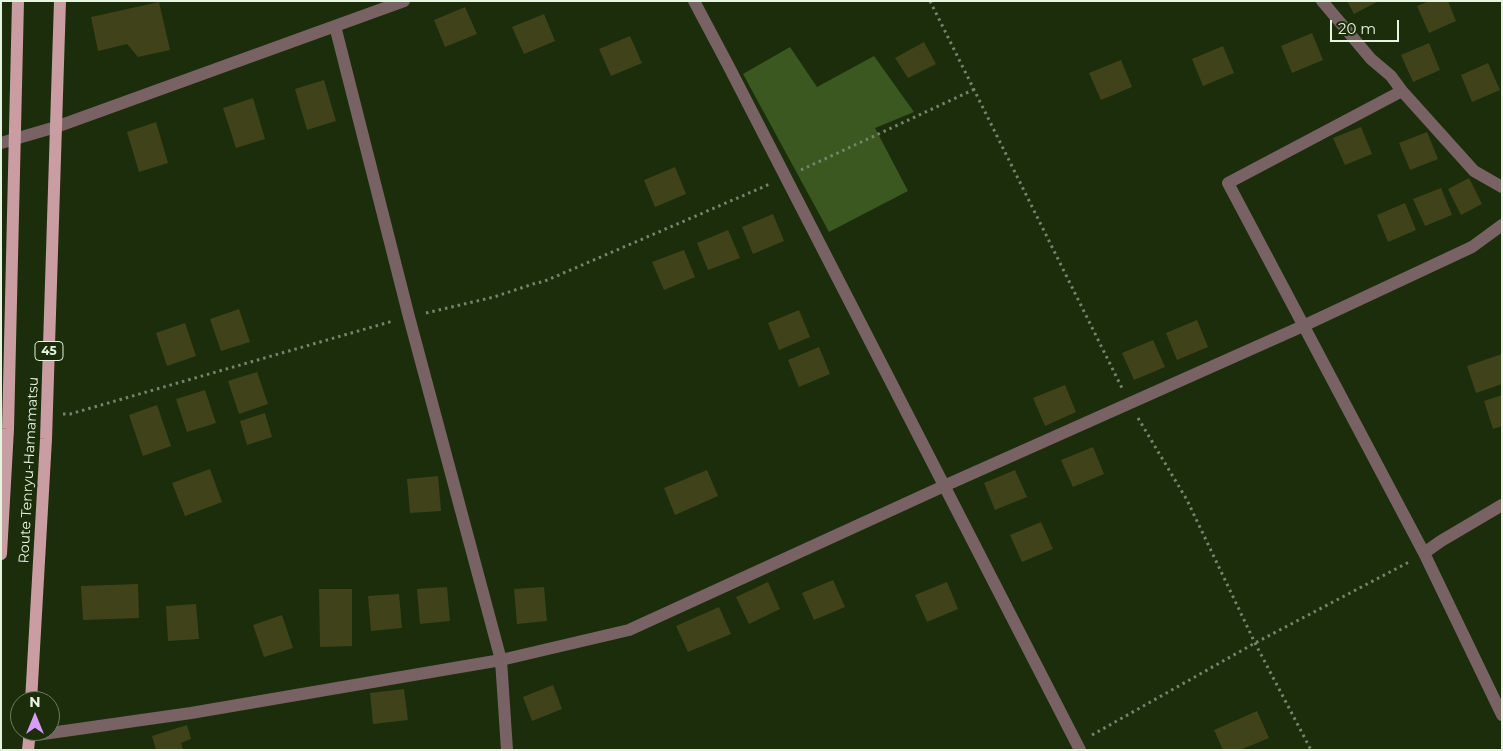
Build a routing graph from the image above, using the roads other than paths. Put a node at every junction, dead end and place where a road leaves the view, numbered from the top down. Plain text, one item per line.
1 (18, 1) edge
2 (60, 1) edge
3 (404, 1) edge
4 (694, 1) edge
5 (1322, 1) edge
6 (335, 26) junction
7 (1402, 91) junction
8 (56, 127) junction
9 (8, 142) edge
10 (1502, 187) edge
11 (1502, 225) edge
12 (1303, 326) junction
13 (944, 486) junction
14 (1502, 505) edge
15 (1, 554) edge
16 (1424, 554) junction
17 (501, 660) junction
18 (32, 691) edge
19 (1502, 715) edge
20 (60, 730) edge
21 (1078, 747) edge
22 (507, 750) edge

1 - 9 main road, Route Tenryu-Hamamatsu
2 - 8 main road, Route Tenryu-Hamamatsu / 45
3 - 6 street
4 - 13 street
5 - 7 street
6 - 8 street
6 - 17 street
7 - 10 street
7 - 12 street
8 - 9 street
8 - 18 main road, Route Tenryu-Hamamatsu / 45
9 - 15 main road, Route Tenryu-Hamamatsu
11 - 12 street
12 - 13 street
12 - 16 street
13 - 17 street
13 - 21 street
14 - 16 street
16 - 19 street
17 - 20 street
17 - 22 street

